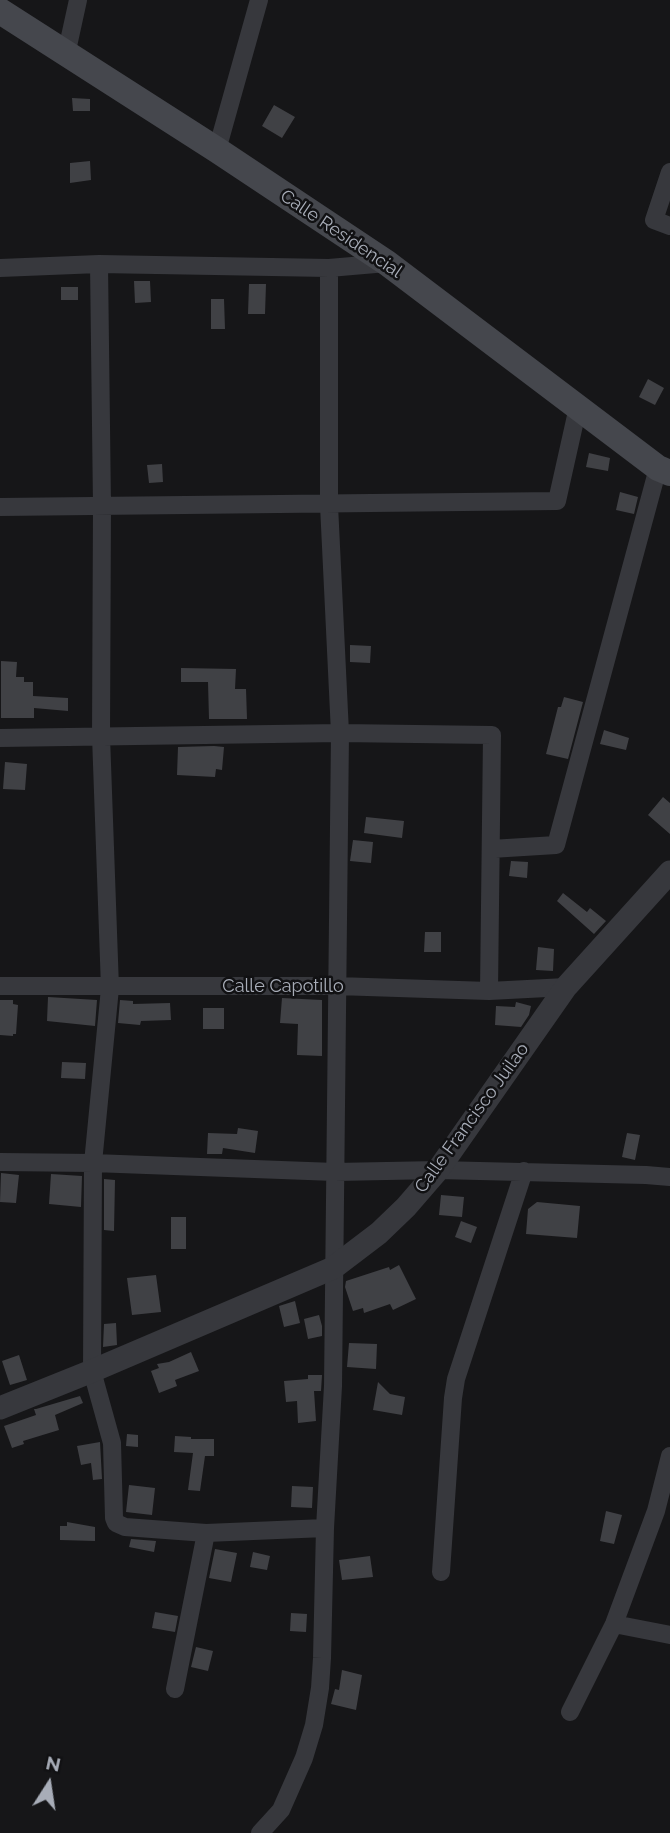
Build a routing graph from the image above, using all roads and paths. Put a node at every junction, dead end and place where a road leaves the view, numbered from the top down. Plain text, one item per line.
1 (78, 0) edge
2 (258, 0) edge
3 (0, 11) edge
4 (66, 55) junction
5 (217, 150) junction
6 (670, 172) edge
7 (670, 226) edge
8 (387, 263) junction
9 (99, 264) junction
10 (0, 268) edge
11 (329, 268) junction
12 (578, 407) junction
13 (664, 471) edge
14 (329, 505) junction
15 (102, 506) junction
16 (0, 507) edge
17 (340, 733) junction
18 (101, 736) junction
19 (0, 738) edge
20 (491, 849) junction
21 (670, 872) edge
22 (0, 986) edge
23 (337, 986) junction
24 (566, 987) junction
25 (110, 988) junction
26 (489, 990) junction
27 (0, 1162) edge
28 (93, 1163) junction
29 (438, 1170) junction
30 (524, 1171) junction
31 (335, 1172) junction
32 (670, 1177) edge
33 (333, 1268) junction
34 (92, 1371) junction
35 (0, 1408) edge
36 (670, 1456) edge
37 (326, 1528) junction
38 (206, 1533) junction
39 (441, 1572) dead end
40 (614, 1624) junction
41 (670, 1635) edge
42 (175, 1689) dead end
43 (570, 1712) dead end
44 (260, 1833) edge

1 - 4 street
2 - 5 street
3 - 4 main road, Calle Residencial
4 - 5 main road, Calle Residencial
5 - 8 main road, Calle Residencial
6 - 7 street
8 - 11 street
8 - 12 main road, Calle Residencial
9 - 10 street
9 - 11 street
9 - 15 street
11 - 14 street
12 - 13 main road, Calle Residencial
12 - 14 street
13 - 20 street
14 - 15 street
14 - 17 street
15 - 16 street
15 - 18 street
17 - 18 street
17 - 20 street
17 - 23 street
18 - 19 street
18 - 25 street
20 - 26 street
21 - 24 street, Calle Francisco Juilao
22 - 25 street, Calle Capotillo
23 - 25 street, Calle Capotillo
23 - 26 street, Calle Capotillo
23 - 31 street
24 - 26 street, Calle Capotillo
24 - 29 street, Calle Francisco Juilao
25 - 28 street
27 - 28 street
28 - 31 street
28 - 34 street
29 - 30 street
29 - 31 street
29 - 33 street, Calle Francisco Juilao
30 - 32 street
30 - 39 street
31 - 33 street
33 - 34 street, Calle Francisco Juilao
33 - 37 street
34 - 35 street, Calle Francisco Juilao
34 - 38 street
36 - 40 street
37 - 38 street
37 - 44 street
38 - 42 street
40 - 41 street
40 - 43 street

